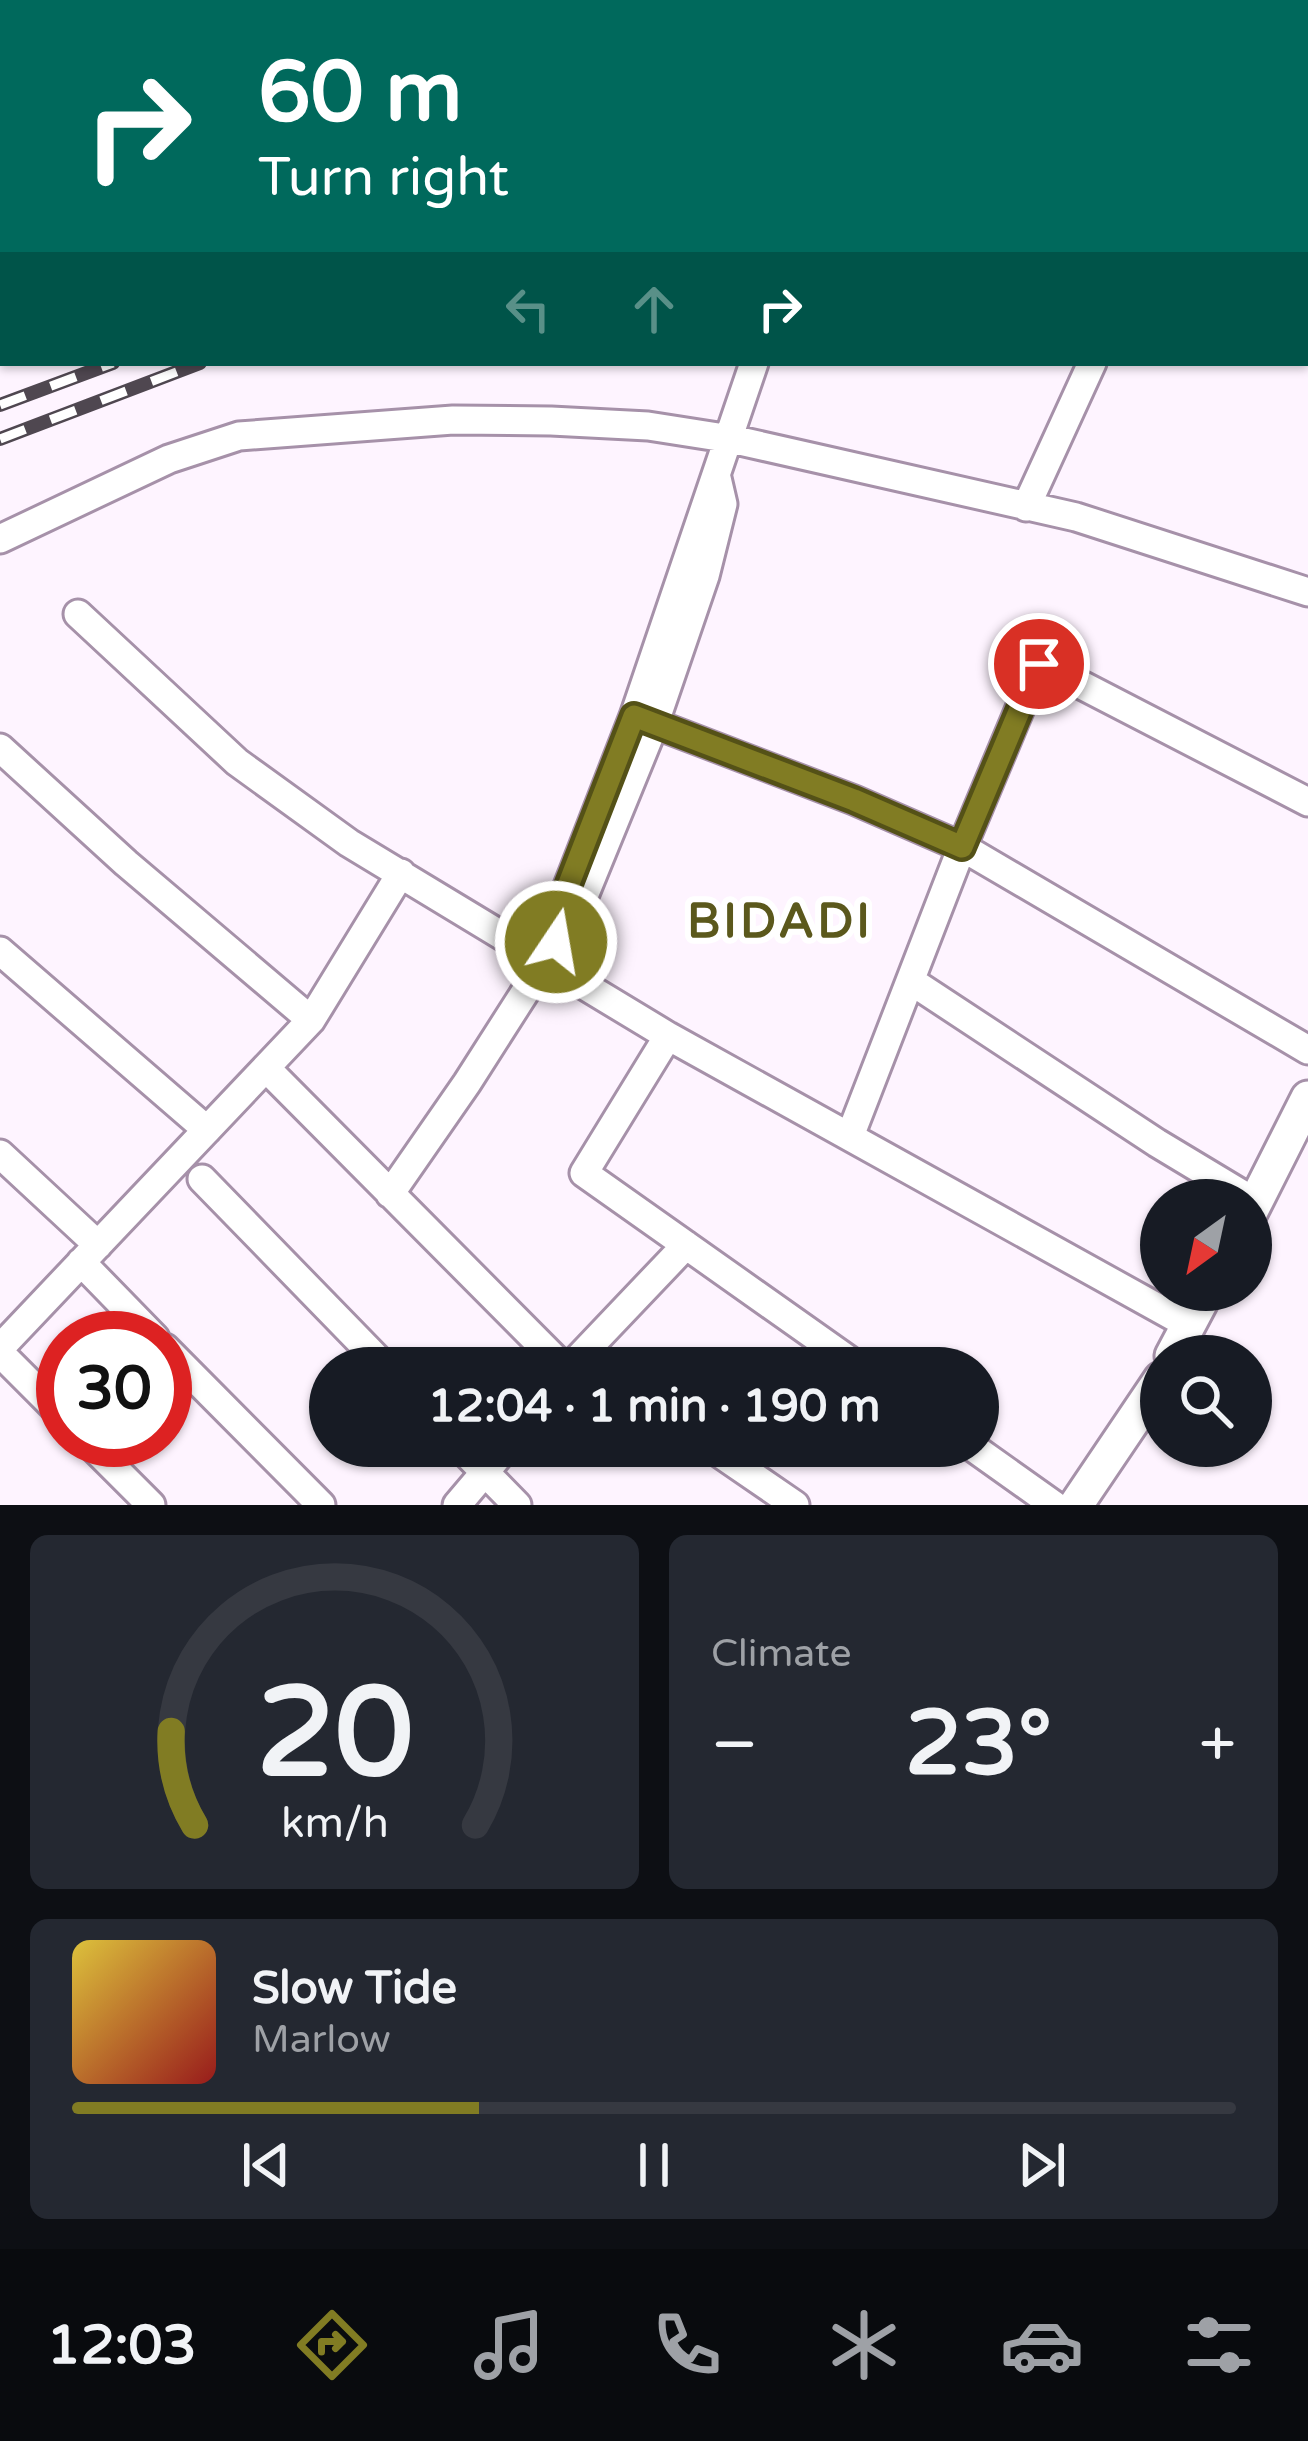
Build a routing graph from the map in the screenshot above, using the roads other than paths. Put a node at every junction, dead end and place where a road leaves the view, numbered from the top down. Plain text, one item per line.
1 (753, 366) edge
2 (1091, 366) edge
3 (731, 439) junction
4 (1026, 507) junction
5 (0, 539) edge
6 (1308, 592) edge
7 (78, 614) dead end
8 (644, 720) junction
9 (0, 748) edge
10 (1308, 802) edge
11 (962, 847) junction
12 (401, 873) junction
13 (0, 951) edge
14 (552, 952) junction
15 (911, 981) junction
16 (311, 1020) junction
17 (668, 1036) junction
18 (1308, 1050) edge
19 (266, 1068) junction
20 (1308, 1099) edge
21 (207, 1130) junction
22 (850, 1136) junction
23 (0, 1154) edge
24 (202, 1179) dead end
25 (1211, 1179) edge
26 (1267, 1179) edge
27 (390, 1194) junction
28 (686, 1245) junction
29 (89, 1254) junction
30 (134, 1311) edge
31 (1195, 1311) edge
32 (1187, 1324) junction
33 (1182, 1335) edge
34 (366, 1347) edge
35 (545, 1347) edge
36 (586, 1347) edge
37 (830, 1347) edge
38 (0, 1350) edge
39 (192, 1375) edge
40 (36, 1388) edge
41 (1140, 1414) edge
42 (999, 1466) edge
43 (113, 1467) edge
44 (477, 1467) edge
45 (490, 1467) edge
46 (740, 1467) edge
47 (484, 1475) junction
48 (151, 1505) edge
49 (321, 1505) edge
50 (457, 1505) edge
51 (517, 1505) edge
52 (795, 1505) edge
53 (1054, 1505) edge
54 (1076, 1505) edge

1 - 3 street
2 - 4 street
3 - 4 street
3 - 5 street
3 - 8 street
4 - 6 street
7 - 12 street
8 - 11 street
8 - 14 street
9 - 16 street
10 - 11 street
11 - 15 street
11 - 18 street
12 - 14 street
12 - 16 street
13 - 21 street
14 - 17 street
14 - 27 street
15 - 22 street
15 - 25 street
16 - 19 street
17 - 22 street
17 - 28 street
19 - 21 street
19 - 27 street
20 - 26 street
21 - 29 street
22 - 32 street
23 - 29 street
24 - 34 street
27 - 35 street
28 - 36 street
28 - 37 street
29 - 30 street
29 - 38 street
31 - 32 street
32 - 33 street
38 - 40 street
39 - 49 street
41 - 54 street
42 - 53 street
43 - 48 street
44 - 47 street
45 - 47 street
46 - 52 street
47 - 50 street
47 - 51 street

